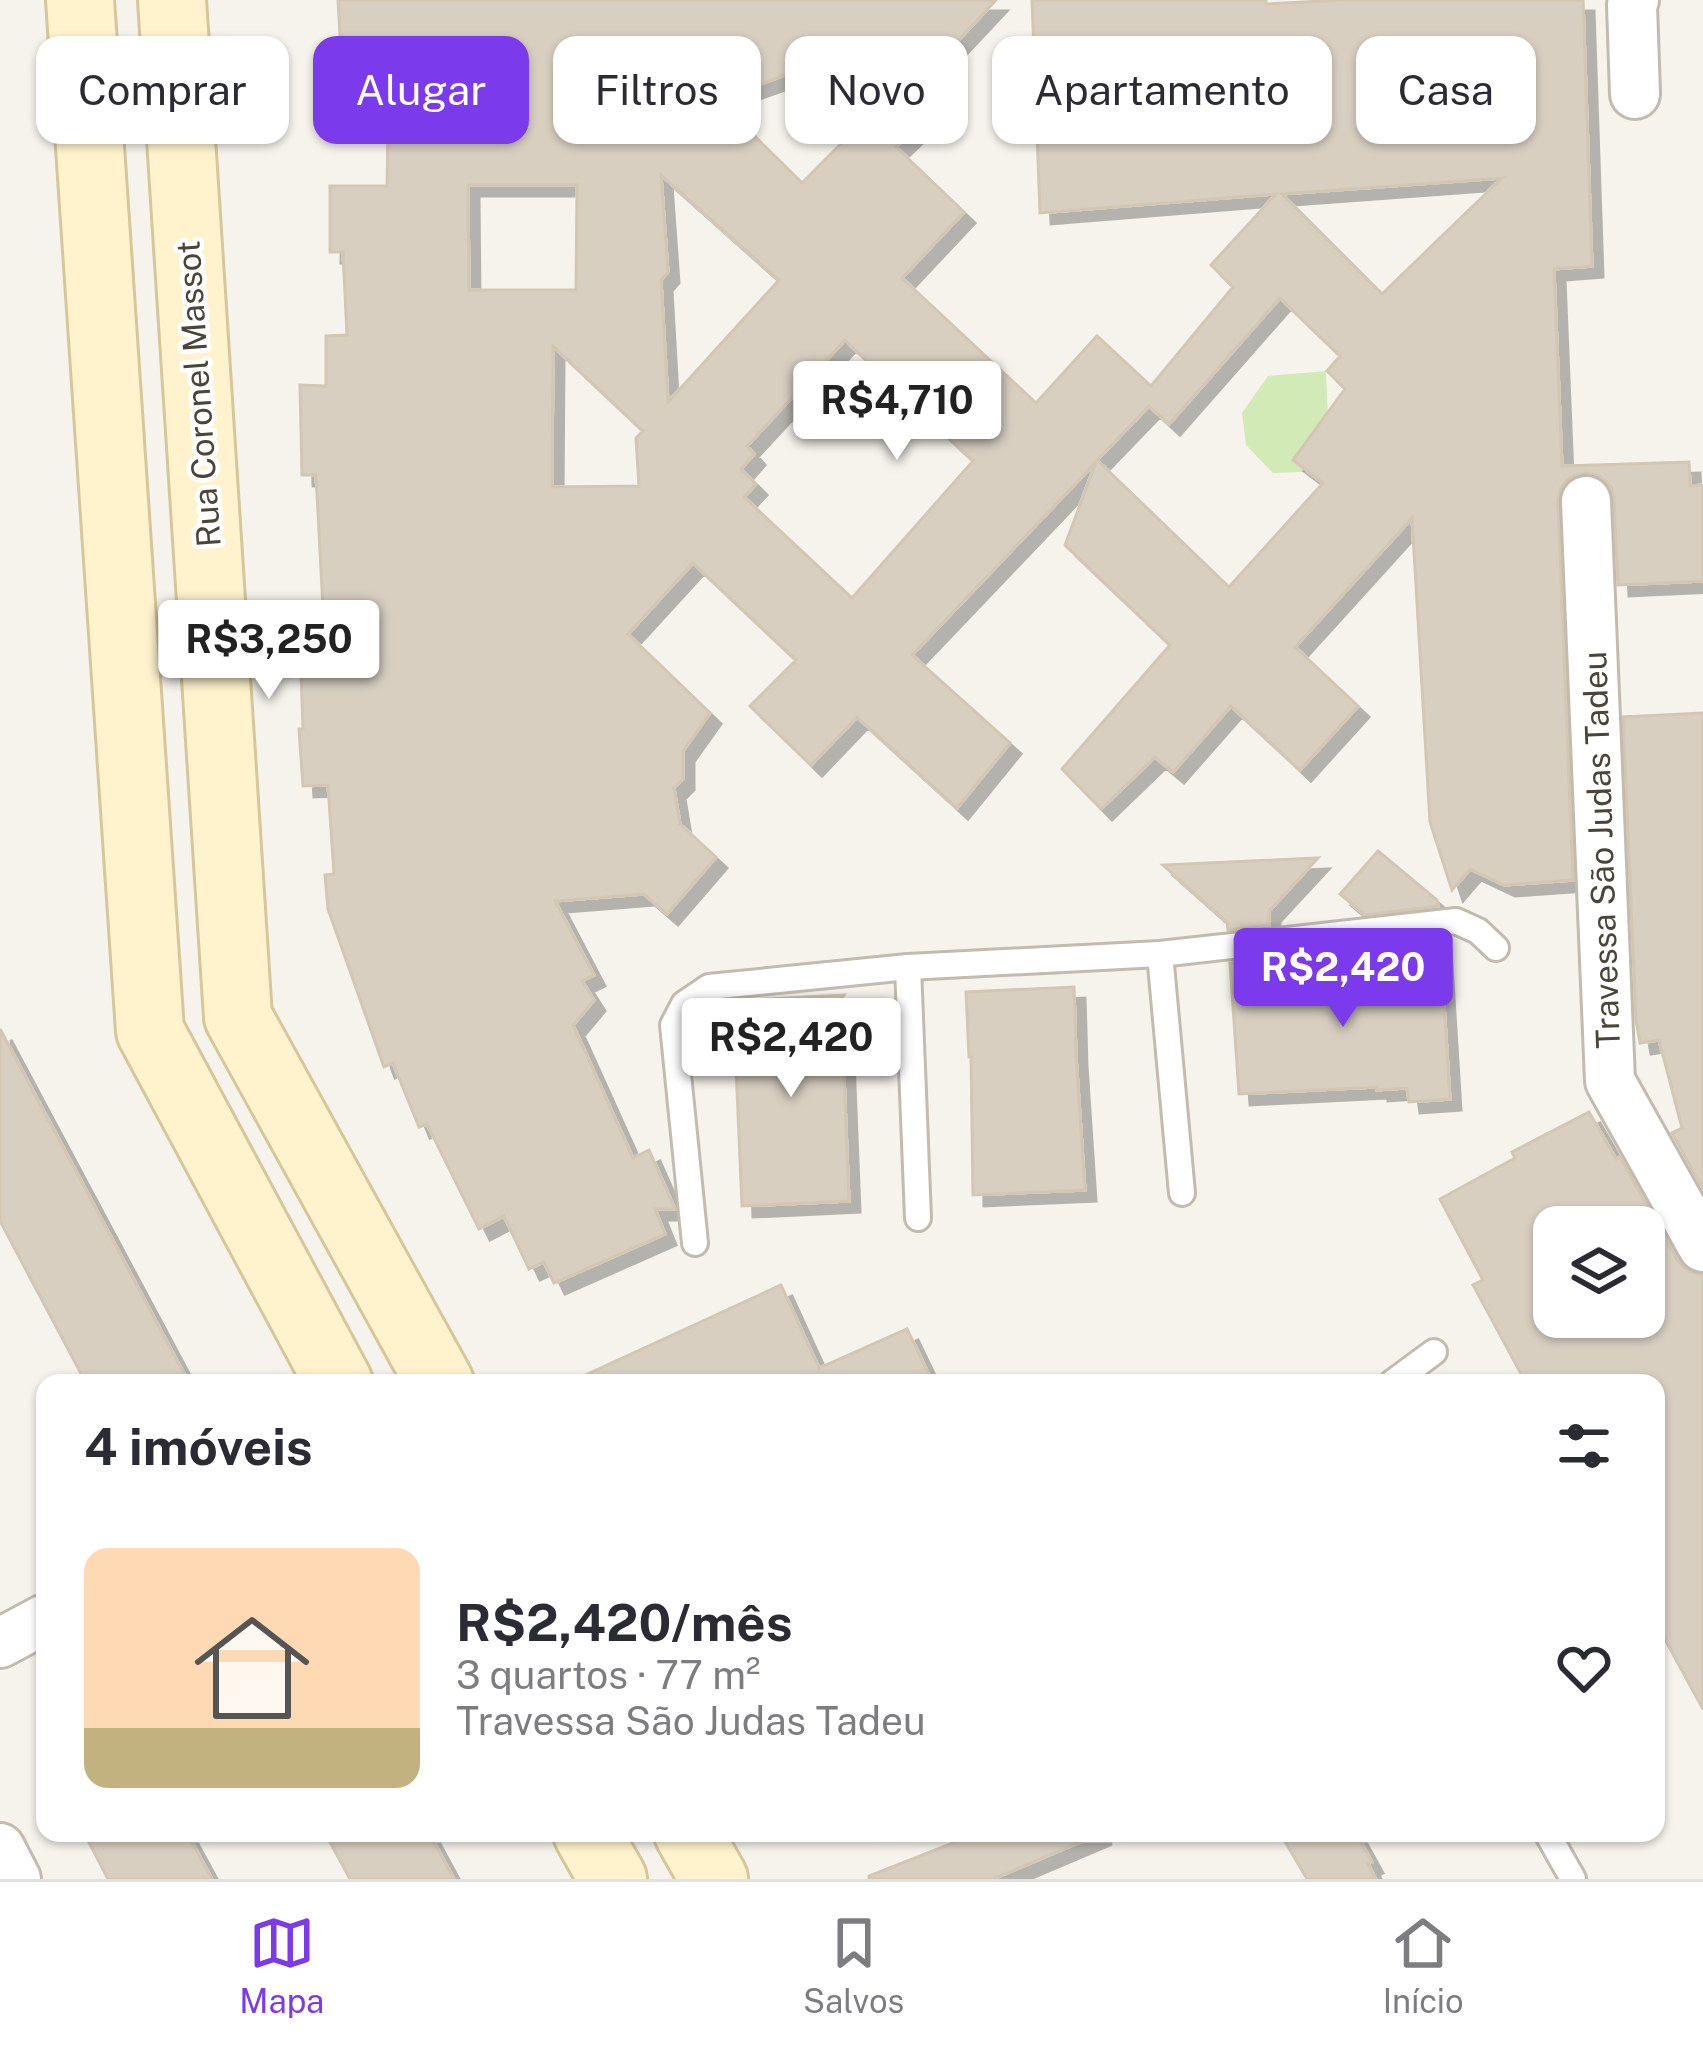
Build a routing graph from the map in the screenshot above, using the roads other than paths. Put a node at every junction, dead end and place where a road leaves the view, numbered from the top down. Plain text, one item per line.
1 (80, 0) edge
2 (172, 0) edge
3 (1634, 0) edge
4 (1635, 94) dead end
5 (1586, 502) dead end
6 (1496, 948) dead end
7 (1160, 954) junction
8 (908, 967) junction
9 (1182, 1193) dead end
10 (918, 1218) dead end
11 (695, 1243) dead end
12 (1703, 1246) edge
13 (1433, 1352) dead end
14 (335, 1374) edge
15 (435, 1374) edge
16 (1404, 1374) edge
17 (36, 1624) edge
18 (0, 1643) edge
19 (592, 1842) edge
20 (693, 1842) edge
21 (1552, 1842) edge
22 (0, 1848) edge
23 (16, 1879) edge
24 (613, 1879) edge
25 (714, 1879) edge
26 (1573, 1879) edge

1 - 14 street
2 - 15 street, Rua Coronel Massot
3 - 4 street
5 - 12 street, Travessa São Judas Tadeu
6 - 7 lane
7 - 8 lane
7 - 9 lane
8 - 10 lane
8 - 11 lane
13 - 16 lane
17 - 18 street
19 - 24 street
20 - 25 street
21 - 26 lane
22 - 23 street

